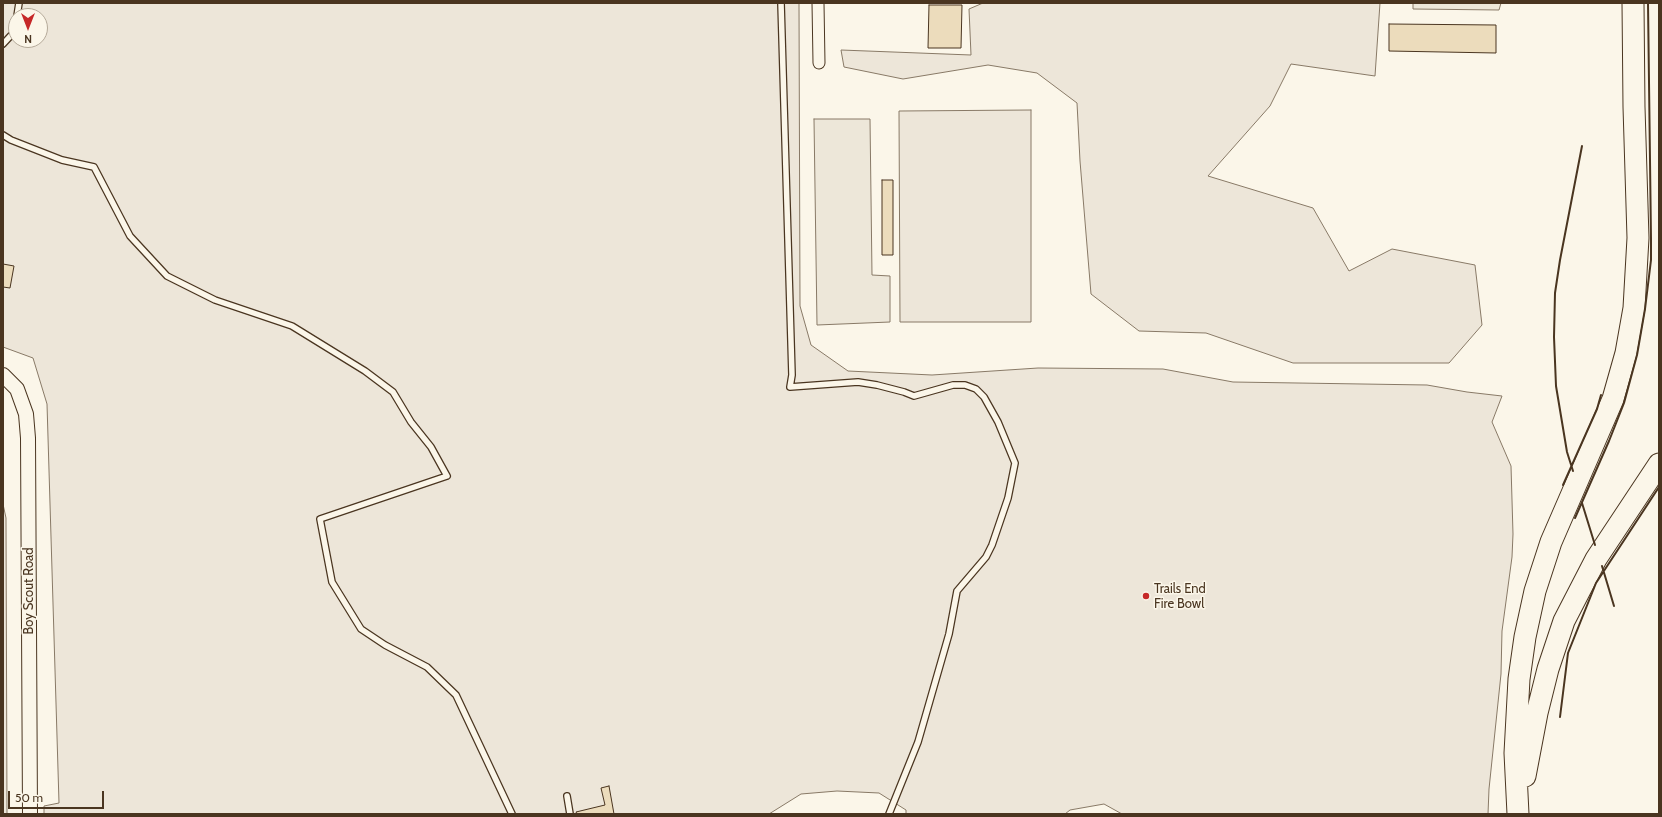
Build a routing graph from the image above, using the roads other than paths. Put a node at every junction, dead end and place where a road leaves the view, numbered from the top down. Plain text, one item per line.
1 (781, 3) edge
2 (818, 3) edge
3 (1633, 3) edge
4 (819, 63) dead end
5 (3, 135) edge
6 (3, 375) edge
7 (1659, 464) edge
8 (567, 796) dead end
9 (30, 814) edge
10 (512, 814) edge
11 (570, 814) edge
12 (889, 814) edge
13 (1518, 814) edge

1 - 12 lane
2 - 4 street
3 - 13 highway
5 - 10 lane
6 - 9 street, Boy Scout Road
7 - 13 highway
8 - 11 lane

